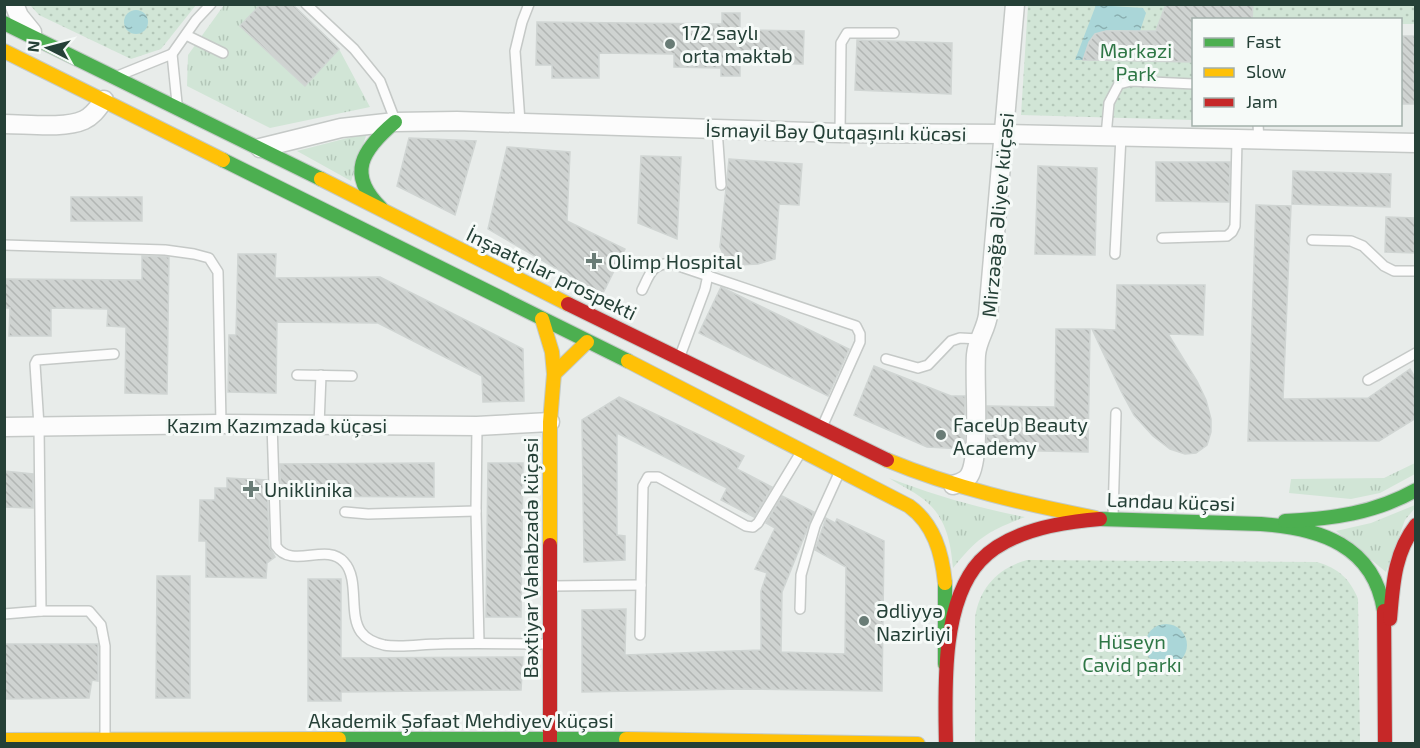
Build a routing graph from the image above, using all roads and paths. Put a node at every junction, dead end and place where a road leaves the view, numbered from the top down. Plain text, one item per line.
1 (14, 4) edge
2 (211, 4) edge
3 (306, 4) edge
4 (529, 4) edge
5 (1015, 4) edge
6 (4, 23) edge
7 (894, 33) dead end
8 (186, 35) junction
9 (50, 46) junction
10 (4, 51) edge
11 (223, 53) dead end
12 (172, 54) junction
13 (113, 77) junction
14 (1192, 84) edge
15 (104, 100) junction
16 (177, 108) junction
17 (395, 122) junction
18 (520, 122) junction
19 (4, 124) edge
20 (717, 129) junction
21 (1259, 133) edge
22 (840, 134) junction
23 (1004, 134) junction
24 (1113, 136) junction
25 (1237, 140) junction
26 (1416, 143) edge
27 (260, 148) junction
28 (721, 185) dead end
29 (386, 213) junction
30 (1162, 238) dead end
31 (1312, 240) dead end
32 (4, 245) edge
33 (1115, 254) dead end
34 (1416, 271) edge
35 (708, 275) junction
36 (642, 290) dead end
37 (542, 319) junction
38 (979, 339) junction
39 (587, 342) junction
40 (1416, 353) edge
41 (114, 354) dead end
42 (679, 359) junction
43 (886, 359) dead end
44 (554, 374) junction
45 (297, 375) dead end
46 (321, 375) junction
47 (352, 376) dead end
48 (1368, 380) dead end
49 (1116, 413) dead end
50 (550, 422) junction
51 (221, 424) junction
52 (272, 424) junction
53 (319, 425) junction
54 (39, 426) junction
55 (477, 426) junction
56 (4, 427) edge
57 (821, 429) junction
58 (802, 451) junction
59 (841, 470) junction
60 (953, 485) junction
61 (1416, 490) edge
62 (476, 511) junction
63 (345, 512) dead end
64 (1096, 518) junction
65 (1113, 518) junction
66 (1254, 523) junction
67 (1416, 525) edge
68 (641, 585) junction
69 (550, 586) junction
70 (800, 609) dead end
71 (41, 611) junction
72 (4, 614) edge
73 (640, 635) dead end
74 (479, 643) junction
75 (549, 644) junction
76 (945, 664) junction
77 (1384, 687) junction
78 (4, 740) edge
79 (105, 740) junction
80 (550, 741) edge
81 (206, 742) edge
82 (321, 742) edge
83 (745, 742) edge
84 (918, 744) edge
85 (946, 744) edge
86 (1385, 744) edge

1 - 9 street
2 - 8 lane
3 - 17 lane
4 - 18 lane
5 - 23 street, Mirzəağa Əliyev küçəsi
6 - 9 main road, İnşaatçılar prospekti
7 - 22 lane
8 - 11 lane
8 - 12 lane
9 - 13 main road, İnşaatçılar prospekti
10 - 15 main road
12 - 13 lane
12 - 16 lane
13 - 16 main road, İnşaatçılar prospekti
14 - 24 lane
15 - 19 street
15 - 37 main road
16 - 27 main road, İnşaatçılar prospekti
17 - 18 street, İsmayil Bəy Qutqaşınlı kücəsi
17 - 27 street, İsmayil Bəy Qutqaşınlı kücəsi
17 - 29 main road
18 - 20 street, İsmayil Bəy Qutqaşınlı kücəsi
20 - 22 street, İsmayil Bəy Qutqaşınlı kücəsi
20 - 28 lane
21 - 25 street, İsmayil Bəy Qutqaşınlı kücəsi
21 - 26 street, İsmayil Bəy Qutqaşınlı kücəsi
22 - 23 street, İsmayil Bəy Qutqaşınlı kücəsi
23 - 24 street, İsmayil Bəy Qutqaşınlı kücəsi
23 - 38 street, Mirzəağa Əliyev küçəsi
24 - 25 street, İsmayil Bəy Qutqaşınlı kücəsi
24 - 33 lane
25 - 30 lane
27 - 29 main road, İnşaatçılar prospekti
29 - 42 main road, İnşaatçılar prospekti
31 - 34 lane
32 - 51 lane
35 - 36 lane
35 - 42 lane
35 - 57 lane
37 - 39 main road
37 - 44 main road, Bəxtiyar Vahabzadə küçəsi
38 - 43 lane
38 - 60 street, Mirzəağa Əliyev küçəsi
39 - 44 main road
39 - 58 main road
40 - 48 lane
41 - 54 lane
42 - 57 main road, İnşaatçılar prospekti
44 - 50 main road, Bəxtiyar Vahabzadə küçəsi
45 - 46 lane
46 - 47 lane
46 - 53 lane
49 - 65 lane
50 - 55 street, Kazım Kazımzadə küçəsi
50 - 69 main road, Bəxtiyar Vahabzadə küçəsi
51 - 52 street, Kazım Kazımzadə küçəsi
51 - 54 street, Kazım Kazımzadə küçəsi
52 - 53 street, Kazım Kazımzadə küçəsi
52 - 74 lane
53 - 55 street, Kazım Kazımzadə küçəsi
54 - 56 street, Kazım Kazımzadə küçəsi
54 - 71 lane
55 - 62 lane
57 - 60 main road, İnşaatçılar prospekti
58 - 59 main road
58 - 68 lane
59 - 70 lane
59 - 76 main road
60 - 64 main road, İnşaatçılar prospekti
61 - 66 main road
62 - 63 lane
62 - 74 lane
64 - 65 main road, Landau küçəsi
64 - 76 main road, Landau küçəsi
65 - 66 main road, Landau küçəsi
66 - 77 main road, Landau küçəsi
67 - 77 main road
68 - 69 lane
68 - 73 lane
69 - 75 main road, Bəxtiyar Vahabzadə küçəsi
71 - 72 lane
71 - 79 lane
74 - 75 lane
75 - 80 main road, Bəxtiyar Vahabzadə küçəsi
76 - 85 main road, Landau küçəsi
77 - 86 main road, Landau küçəsi
78 - 79 main road, Akademik Şəfaət Mehdiyev küçəsi
79 - 81 main road, Akademik Şəfaət Mehdiyev küçəsi
80 - 82 main road, Akademik Şəfaət Mehdiyev küçəsi
80 - 83 main road, Akademik Şəfaət Mehdiyev küçəsi
81 - 82 main road, Akademik Şəfaət Mehdiyev küçəsi
83 - 84 main road, Akademik Şəfaət Mehdiyev küçəsi

